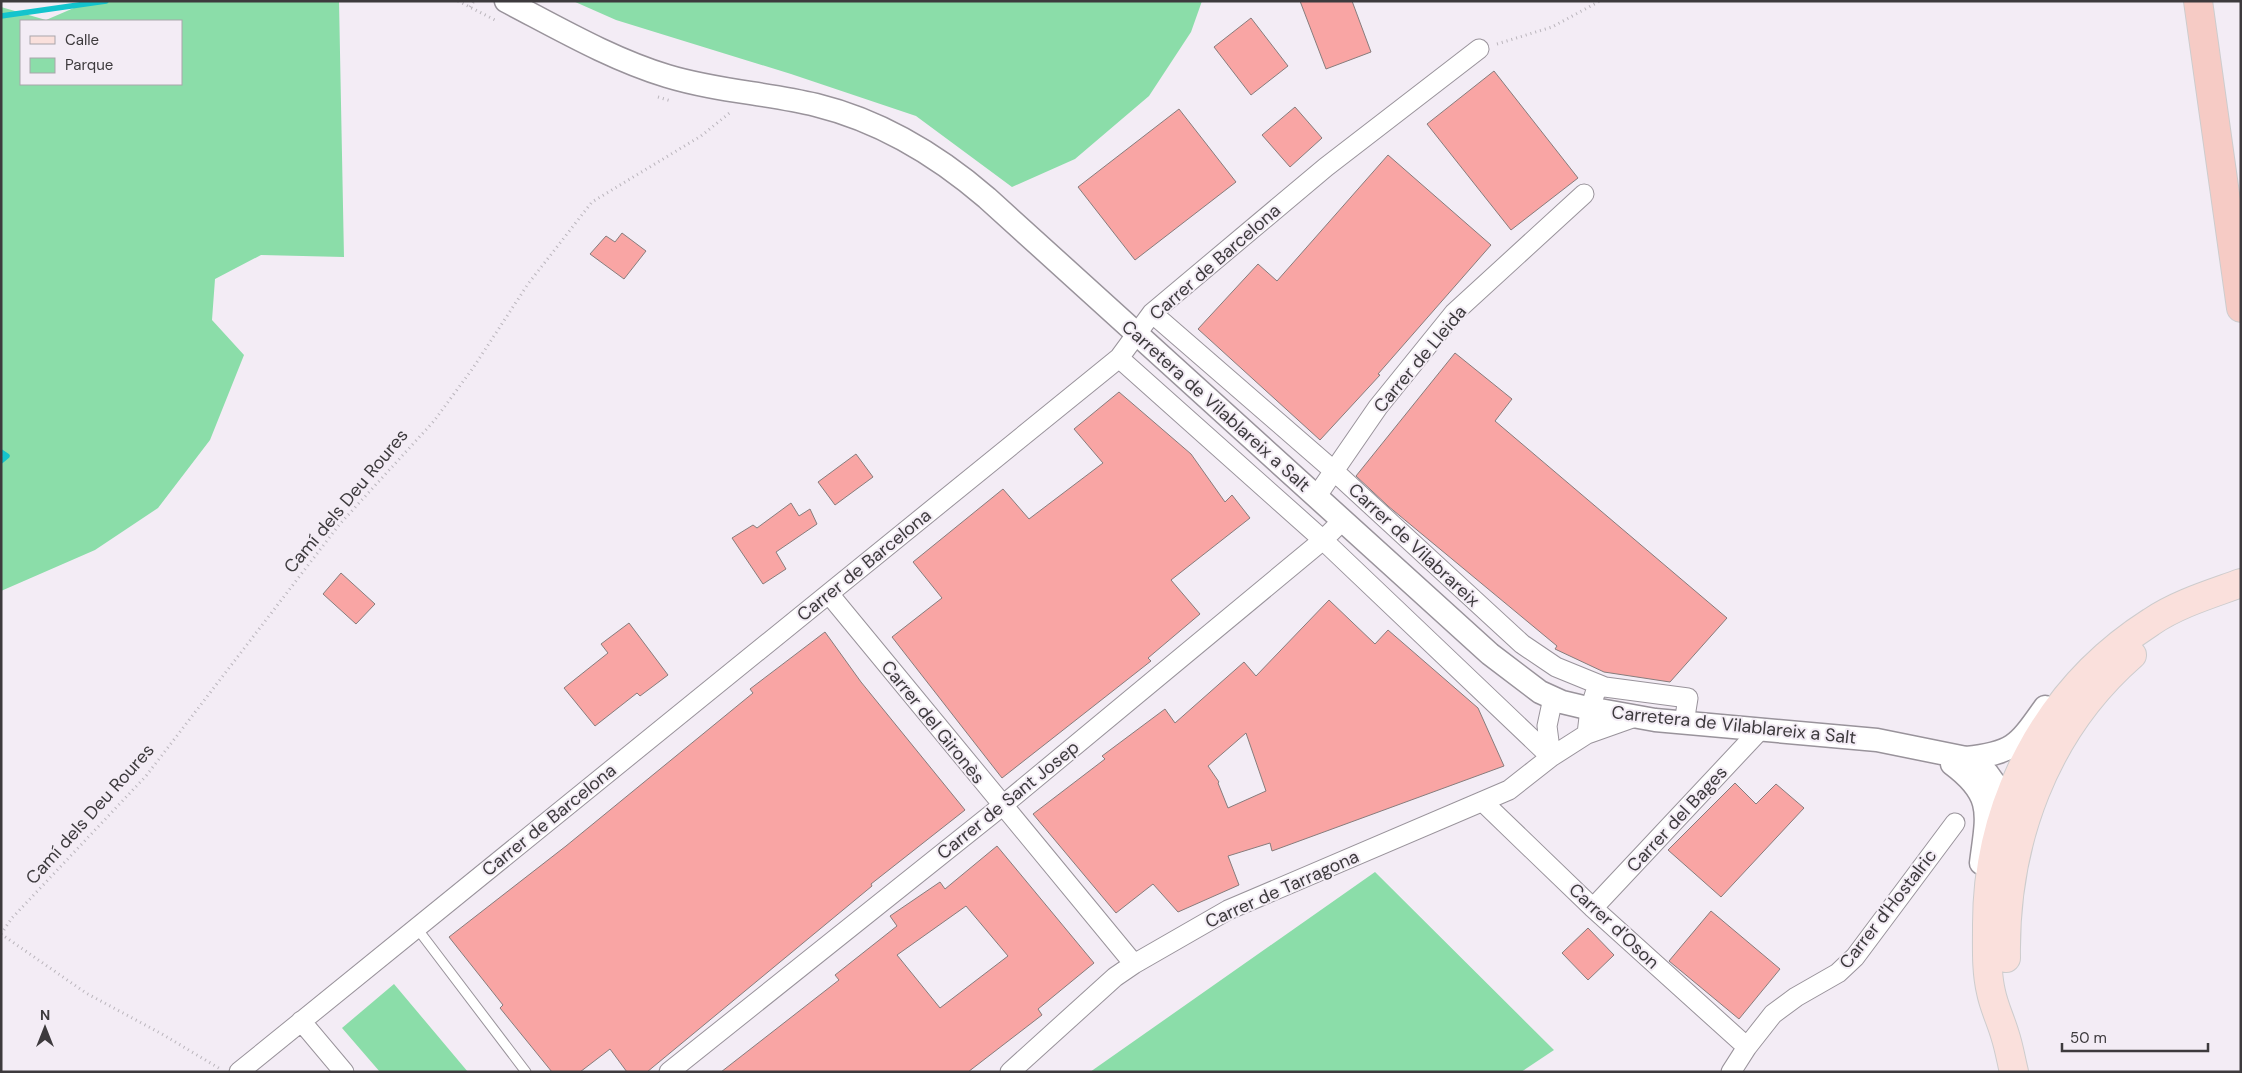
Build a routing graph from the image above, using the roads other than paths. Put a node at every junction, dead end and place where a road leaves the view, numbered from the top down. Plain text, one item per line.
1 (506, 1) edge
2 (2198, 1) edge
3 (1479, 49) road end
4 (1584, 194) dead end
5 (2241, 308) edge
6 (1152, 314) junction
7 (1137, 335) junction
8 (1119, 358) junction
9 (1334, 471) junction
10 (1316, 497) junction
11 (1342, 520) junction
12 (1323, 540) junction
13 (2233, 586) edge
14 (829, 594) junction
15 (2199, 600) junction
16 (2151, 622) junction
17 (1598, 684) junction
18 (1553, 698) junction
19 (1590, 709) junction
20 (1635, 717) junction
21 (1684, 723) junction
22 (1760, 730) junction
23 (1587, 734) junction
24 (1938, 753) junction
25 (1551, 757) junction
26 (1966, 758) junction
27 (2007, 801) junction
28 (1484, 802) junction
29 (1002, 806) junction
30 (1955, 823) dead end
31 (1593, 908) junction
32 (416, 927) junction
33 (2005, 934) junction
34 (1134, 964) junction
35 (1988, 971) junction
36 (301, 1021) junction
37 (2006, 1037) junction
38 (1747, 1047) junction
39 (239, 1072) edge
40 (344, 1072) edge
41 (526, 1072) edge
42 (669, 1072) edge
43 (1010, 1072) edge
44 (1731, 1072) edge
45 (2014, 1072) edge

1 - 7 street, Carretera de Vilablareix a Salt
2 - 5 highway
3 - 6 street, Carrer de Barcelona
4 - 9 street, Carrer de Lleida
6 - 7 street, Carrer de Barcelona
6 - 9 street, Carrer de Vilabrareix
7 - 8 street, Carrer de Barcelona
7 - 10 street, Carretera de Vilablareix a Salt
8 - 12 street
8 - 14 street, Carrer de Barcelona
9 - 10 street, Carrer de Lleida
9 - 17 street, Carrer de Vilabrareix
10 - 11 street, Carretera de Vilablareix a Salt
11 - 12 street, Carrer de Sant Josep
11 - 18 street, Carretera de Vilablareix a Salt
12 - 25 street
12 - 29 street, Carrer de Sant Josep
13 - 15 main road
14 - 29 street, Carrer del Gironès
14 - 32 street, Carrer de Barcelona
15 - 16 main road
15 - 33 main road
16 - 26 street
16 - 27 main road
17 - 19 street
17 - 21 street, Carrer de Vilabrareix
18 - 19 street, Carretera de Vilablareix a Salt
18 - 25 street
19 - 20 street, Carretera de Vilablareix a Salt
19 - 23 street
20 - 21 street, Carretera de Vilablareix a Salt
20 - 23 street, Carrer de Tarragona
21 - 22 street, Carretera de Vilablareix a Salt
22 - 24 street, Carretera de Vilablareix a Salt
22 - 31 street, Carrer del Bages
23 - 25 street, Carrer de Tarragona
24 - 26 street
24 - 35 street
25 - 28 street, Carrer de Tarragona
26 - 27 street
27 - 33 street
27 - 35 main road
28 - 31 street, Carrer d'Oson
28 - 34 street, Carrer de Tarragona
29 - 34 street, Carrer del Gironès
29 - 42 street, Carrer de Sant Josep
30 - 38 street, Carrer d'Hostalric
31 - 38 street, Carrer d'Oson
32 - 36 street, Carrer de Barcelona
32 - 41 lane
33 - 37 main road
34 - 43 street, Carrer de Tarragona
35 - 37 main road
36 - 39 street, Carrer de Barcelona
36 - 40 street
37 - 45 main road
38 - 44 street, Carrer d'Hostalric

